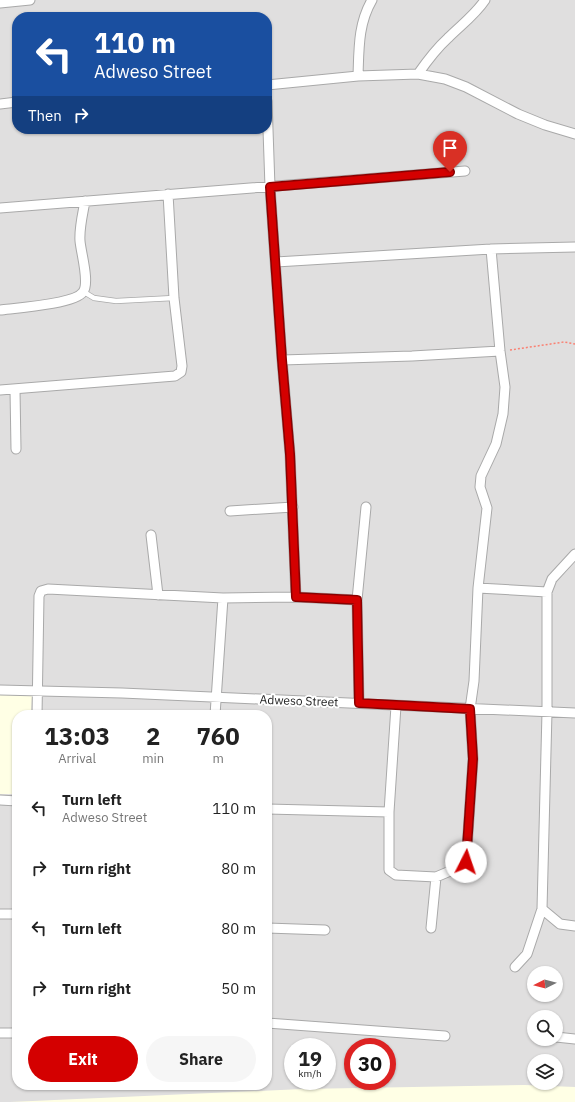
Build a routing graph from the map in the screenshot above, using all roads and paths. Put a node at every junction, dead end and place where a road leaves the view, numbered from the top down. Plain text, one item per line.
1 (30, 0) edge
2 (372, 0) edge
3 (485, 0) edge
4 (0, 3) edge
5 (418, 74) junction
6 (358, 76) junction
7 (272, 85) edge
8 (12, 103) edge
9 (0, 104) edge
10 (268, 134) edge
11 (575, 134) edge
12 (465, 171) dead end
13 (270, 187) junction
14 (168, 194) junction
15 (85, 201) junction
16 (0, 208) edge
17 (575, 247) edge
18 (491, 249) junction
19 (276, 262) junction
20 (84, 292) junction
21 (174, 298) junction
22 (0, 310) edge
23 (575, 344) edge
24 (500, 351) junction
25 (282, 360) junction
26 (0, 390) edge
27 (15, 390) junction
28 (16, 450) dead end
29 (293, 507) junction
30 (366, 507) dead end
31 (230, 511) dead end
32 (150, 535) dead end
33 (575, 554) edge
34 (478, 588) junction
35 (547, 592) junction
36 (158, 595) junction
37 (296, 597) junction
38 (223, 598) junction
39 (357, 600) junction
40 (0, 690) edge
41 (38, 691) junction
42 (215, 698) junction
43 (359, 703) junction
44 (396, 706) junction
45 (470, 709) junction
46 (37, 710) edge
47 (215, 710) edge
48 (547, 712) junction
49 (575, 713) edge
50 (0, 800) edge
51 (12, 801) edge
52 (272, 809) edge
53 (389, 812) junction
54 (436, 877) junction
55 (542, 909) junction
56 (0, 914) edge
57 (12, 914) edge
58 (575, 926) edge
59 (272, 928) edge
60 (431, 928) dead end
61 (324, 930) dead end
62 (515, 967) dead end
63 (272, 1023) edge
64 (0, 1033) edge
65 (12, 1034) edge
66 (445, 1036) dead end
67 (563, 1038) edge
68 (575, 1039) edge

1 - 4 street
2 - 6 street
3 - 5 street
5 - 6 street
5 - 11 street
6 - 7 street
8 - 9 street
10 - 13 street
12 - 13 street
13 - 14 street
13 - 19 street
14 - 15 street
14 - 21 street
15 - 16 street
15 - 20 street
17 - 18 street
18 - 19 street
18 - 24 street
19 - 25 street
20 - 21 lane
20 - 22 street
21 - 27 street
23 - 24 path
24 - 25 street
24 - 34 street
25 - 29 street
26 - 27 street
27 - 28 street
29 - 31 street
29 - 37 street
30 - 39 street
32 - 36 street
33 - 35 street
34 - 35 street
34 - 45 street
35 - 48 street
36 - 38 street
36 - 41 street
37 - 38 street
37 - 39 street
38 - 42 street
39 - 43 street
40 - 41 street, Adweso Street
41 - 42 street, Adweso Street
41 - 46 street
42 - 43 street, Adweso Street
42 - 47 street
43 - 44 street, Adweso Street
44 - 45 street, Adweso Street
44 - 53 street
45 - 48 street, Adweso Street
45 - 54 street
48 - 49 street, Adweso Street
48 - 55 street
50 - 51 street
52 - 53 street
53 - 54 street
54 - 60 street
55 - 58 street
55 - 62 street
56 - 57 street
59 - 61 street
63 - 66 street
64 - 65 street
67 - 68 street

